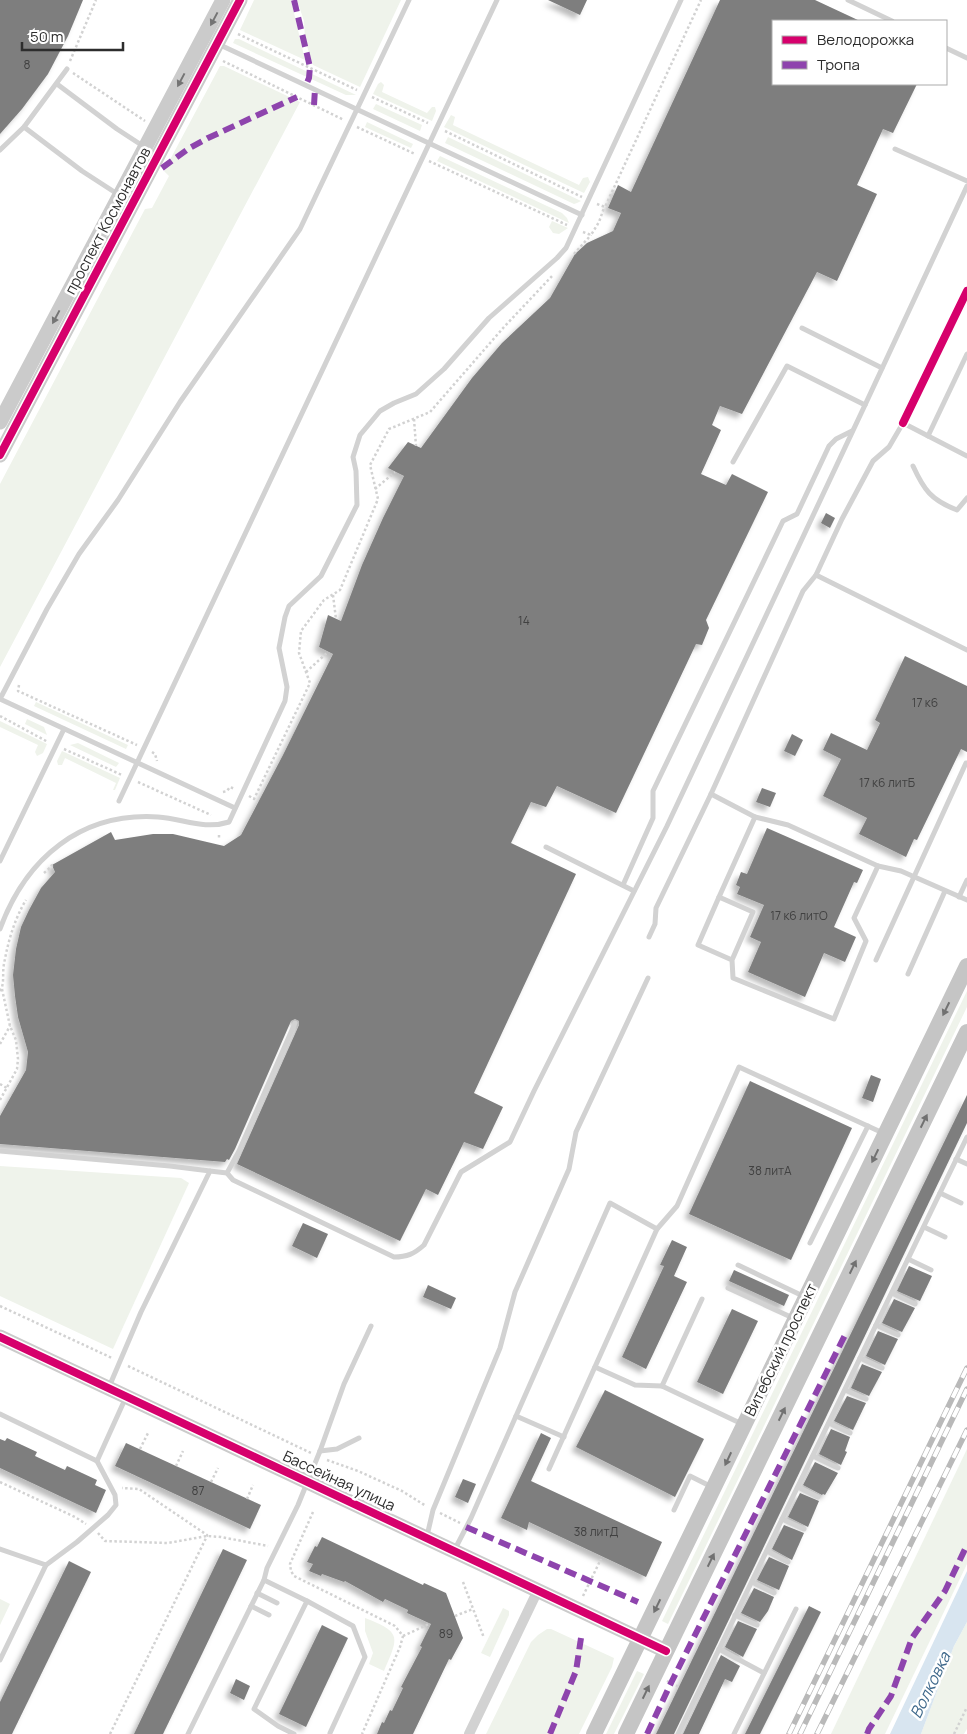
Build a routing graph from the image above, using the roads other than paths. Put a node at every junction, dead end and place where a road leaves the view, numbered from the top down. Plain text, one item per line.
1 (224, 0) edge
2 (240, 0) edge
3 (409, 0) edge
4 (497, 0) edge
5 (681, 0) edge
6 (848, 0) edge
7 (890, 20) edge
8 (210, 40) junction
9 (947, 48) edge
10 (967, 58) edge
11 (67, 69) road end
12 (57, 84) junction
13 (358, 110) junction
14 (24, 127) junction
15 (430, 143) junction
16 (146, 147) junction
17 (896, 148) dead end
18 (0, 150) edge
19 (967, 181) edge
20 (967, 186) edge
21 (120, 195) junction
22 (582, 215) junction
23 (967, 291) edge
24 (802, 328) dead end
25 (967, 354) edge
26 (882, 368) junction
27 (865, 405) junction
28 (0, 422) edge
29 (902, 424) junction
30 (853, 431) junction
31 (928, 436) junction
32 (0, 455) edge
33 (967, 456) edge
34 (733, 462) dead end
35 (913, 466) dead end
36 (967, 498) edge
37 (816, 575) junction
38 (967, 650) edge
39 (64, 729) junction
40 (137, 763) junction
41 (967, 764) edge
42 (711, 794) junction
43 (119, 801) dead end
44 (235, 808) junction
45 (755, 817) junction
46 (546, 847) dead end
47 (0, 861) edge
48 (878, 866) junction
49 (913, 877) junction
50 (967, 880) edge
51 (622, 885) junction
52 (634, 891) junction
53 (945, 891) junction
54 (720, 897) junction
55 (959, 897) junction
56 (967, 900) edge
57 (0, 928) edge
58 (649, 937) dead end
59 (732, 960) junction
60 (876, 960) dead end
61 (967, 966) edge
62 (908, 974) dead end
63 (648, 978) dead end
64 (295, 1022) dead end
65 (967, 1032) edge
66 (868, 1126) junction
67 (885, 1134) junction
68 (967, 1137) edge
69 (0, 1150) edge
70 (956, 1159) junction
71 (967, 1164) edge
72 (210, 1172) junction
73 (227, 1173) junction
74 (940, 1193) junction
75 (961, 1204) dead end
76 (924, 1227) junction
77 (657, 1229) junction
78 (945, 1237) dead end
79 (810, 1243) dead end
80 (908, 1259) junction
81 (738, 1265) dead end
82 (931, 1270) dead end
83 (728, 1288) dead end
84 (892, 1293) junction
85 (806, 1297) junction
86 (702, 1299) dead end
87 (915, 1304) dead end
88 (796, 1319) junction
89 (876, 1324) junction
90 (371, 1326) dead end
91 (898, 1335) dead end
92 (0, 1337) edge
93 (860, 1358) junction
94 (595, 1367) junction
95 (882, 1368) dead end
96 (662, 1386) junction
97 (109, 1388) junction
98 (845, 1390) junction
99 (126, 1396) junction
100 (866, 1399) dead end
101 (0, 1414) edge
102 (516, 1416) junction
103 (829, 1423) junction
104 (744, 1426) junction
105 (850, 1433) dead end
106 (564, 1437) junction
107 (359, 1438) dead end
108 (320, 1451) junction
109 (813, 1456) junction
110 (97, 1461) junction
111 (838, 1468) dead end
112 (549, 1469) dead end
113 (307, 1481) junction
114 (798, 1487) junction
115 (714, 1488) junction
116 (818, 1496) dead end
117 (674, 1510) dead end
118 (782, 1519) junction
119 (804, 1529) dead end
120 (426, 1538) junction
121 (0, 1549) edge
122 (454, 1551) junction
123 (767, 1551) junction
124 (788, 1562) dead end
125 (46, 1565) junction
126 (264, 1580) junction
127 (752, 1582) junction
128 (538, 1590) junction
129 (257, 1593) junction
130 (774, 1593) dead end
131 (307, 1601) junction
132 (277, 1603) dead end
133 (251, 1606) junction
134 (796, 1608) dead end
135 (269, 1615) dead end
136 (735, 1615) junction
137 (757, 1625) dead end
138 (640, 1638) junction
139 (719, 1649) junction
140 (666, 1650) junction
141 (0, 1660) edge
142 (764, 1673) junction
143 (188, 1734) edge
144 (294, 1734) edge
145 (325, 1734) edge
146 (330, 1734) edge
147 (469, 1734) edge
148 (594, 1734) edge
149 (626, 1734) edge
150 (678, 1734) edge
151 (734, 1734) edge

1 -> 8 street, проспект Космонавтов
2 - 8 street, проспект Космонавтов
3 - 13 lane
4 - 15 lane
5 - 22 lane
6 - 7 lane
8 - 13 lane
8 -> 16 street, проспект Космонавтов
8 - 32 street, проспект Космонавтов
9 - 10 lane
11 - 12 lane
12 - 14 lane
12 - 16 lane
13 - 15 lane
13 - 39 lane
14 - 18 lane
14 - 21 lane
15 - 22 lane
15 - 40 lane
16 - 21 street, проспект Космонавтов
17 - 19 lane
20 - 26 lane
21 -> 28 street, проспект Космонавтов
22 - 44 lane
23 - 29 street
24 - 26 lane
25 - 31 lane
26 - 27 lane
27 - 30 lane
27 - 34 lane
29 - 31 lane
29 - 37 lane
30 - 51 lane
30 - 52 lane
31 - 33 lane
35 - 36 lane
37 - 38 lane
37 - 42 lane
39 - 40 lane
39 - 47 lane
40 - 43 lane
40 - 44 lane
41 - 49 lane
42 - 45 lane
42 - 58 lane
44 - 57 lane
45 - 48 lane
45 - 54 lane
46 - 51 lane
48 - 49 lane
48 - 59 lane
49 - 53 lane
49 - 60 lane
50 - 55 lane
51 - 52 lane
52 - 73 lane
53 - 55 lane
53 - 62 lane
54 - 59 lane
54 - 59 lane
55 - 56 lane
61 -> 67 main road, Витебский проспект
63 - 120 lane
64 - 73 lane
140 -> 65 main road, Витебский проспект
66 - 67 lane
66 - 77 lane
66 - 79 lane
67 -> 85 main road, Витебский проспект
68 - 70 lane
69 - 72 lane
70 - 71 lane
70 - 74 lane
72 - 73 lane
72 - 97 lane
74 - 75 lane
74 - 76 lane
76 - 78 lane
76 - 80 lane
77 - 94 lane
77 - 102 lane
80 - 82 lane
80 - 84 lane
81 - 85 lane
83 - 88 lane
84 - 87 lane
84 - 89 lane
85 - 88 main road, Витебский проспект
86 - 96 lane
88 - 104 main road, Витебский проспект
89 - 91 lane
89 - 93 lane
90 - 108 lane
92 - 97 street, Бассейная улица
93 - 95 lane
93 - 98 lane
94 - 96 lane
94 - 106 lane
96 - 104 lane
97 - 99 street, Бассейная улица
98 - 100 lane
98 - 103 lane
99 - 110 lane
99 - 113 street, Бассейная улица
101 - 110 lane
102 - 106 lane
102 - 122 lane
103 - 105 lane
103 - 109 lane
104 -> 115 main road, Витебский проспект
106 - 112 lane
107 - 108 lane
108 - 113 lane
109 - 111 lane
109 - 114 lane
110 - 125 lane
113 - 120 street, Бассейная улица
113 - 126 lane
114 - 116 lane
114 - 118 lane
115 - 117 lane
115 -> 138 main road, Витебский проспект
118 - 119 lane
118 - 123 lane
120 - 122 street, Бассейная улица
121 - 125 lane
122 - 128 street, Бассейная улица
123 - 124 lane
123 - 127 lane
125 - 141 lane
126 - 129 lane
126 - 131 lane
127 - 130 lane
127 - 136 lane
128 - 138 street, Бассейная улица
128 - 147 street
129 - 132 lane
129 - 133 lane
131 - 144 lane
131 - 146 lane
133 - 135 lane
133 - 143 lane
134 - 142 lane
136 - 137 lane
136 - 139 lane
138 - 140 street, Бассейная улица
138 - 148 main road, Витебский проспект
139 - 142 lane
139 - 150 lane
149 -> 140 main road, Витебский проспект
142 - 151 lane
145 - 146 lane

